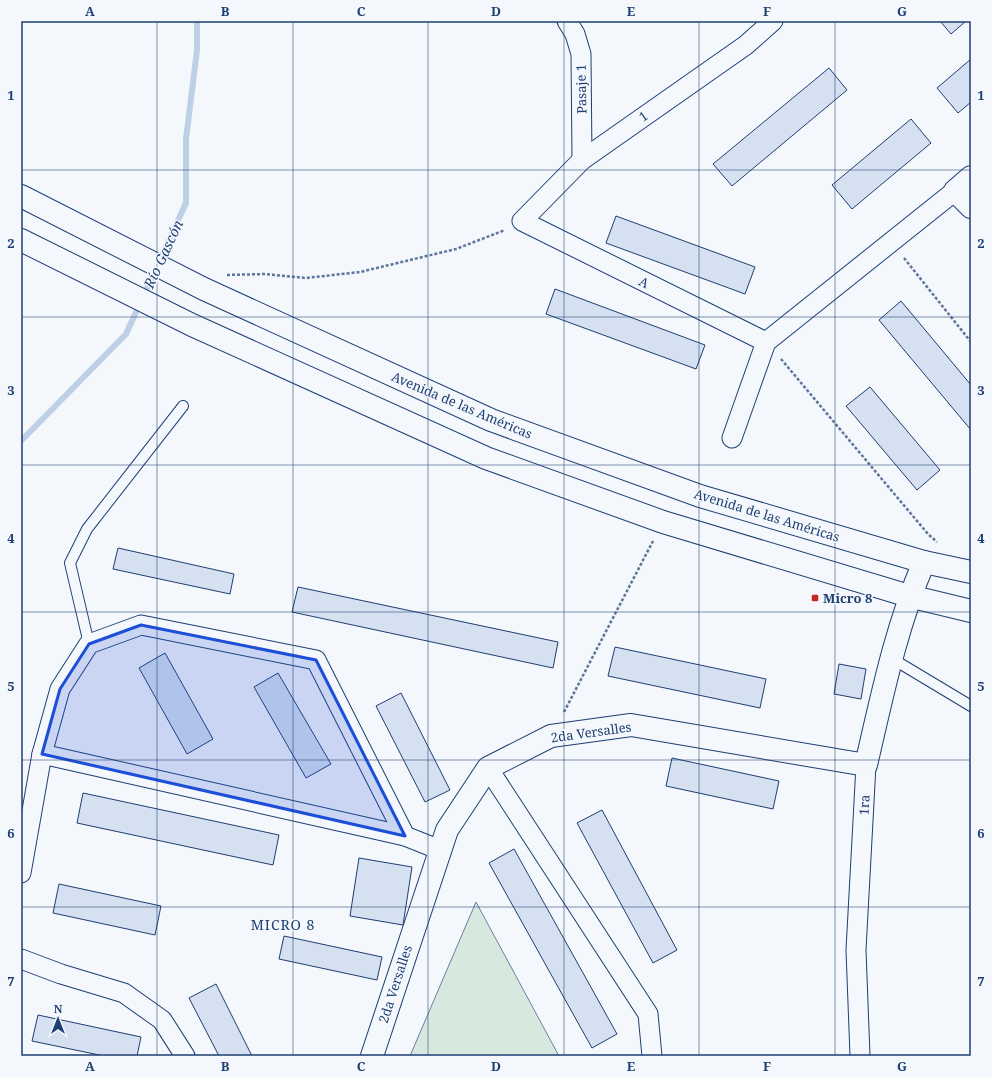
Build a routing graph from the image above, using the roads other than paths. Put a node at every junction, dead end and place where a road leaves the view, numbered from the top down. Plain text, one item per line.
1 (567, 21) edge
2 (773, 21) edge
3 (582, 160) junction
4 (963, 184) edge
5 (21, 196) edge
6 (971, 207) edge
7 (522, 221) joint
8 (21, 240) edge
9 (766, 342) junction
10 (183, 406) dead end
11 (732, 438) dead end
12 (924, 562) junction
13 (971, 572) edge
14 (909, 596) junction
15 (971, 611) edge
16 (89, 644) junction
17 (891, 658) junction
18 (971, 706) edge
19 (42, 754) junction
20 (866, 765) junction
21 (488, 768) junction
22 (405, 836) junction
23 (440, 850) junction
24 (21, 873) edge
25 (21, 959) edge
26 (185, 1056) edge
27 (372, 1056) edge
28 (652, 1056) edge
29 (860, 1056) edge

1 - 3 street, Pasaje 1
2 - 3 street, 1
3 - 7 street, 1
4 - 6 main road
4 - 9 street
5 - 12 main road, Avenida de las Américas
7 - 9 street, A
8 - 14 main road
9 - 11 street
10 - 16 lane
12 - 13 main road, Avenida de las Américas
12 - 14 main road, 1ra
14 - 15 main road
14 - 17 main road, 1ra
16 - 19 street
16 - 22 street
17 - 18 lane
17 - 20 main road, 1ra
19 - 22 street
19 - 24 street
20 - 21 main road, 2da Versalles
20 - 29 street, 1ra
21 - 23 main road, 2da Versalles
21 - 28 street
22 - 23 street
23 - 27 main road, 2da Versalles
25 - 26 street

